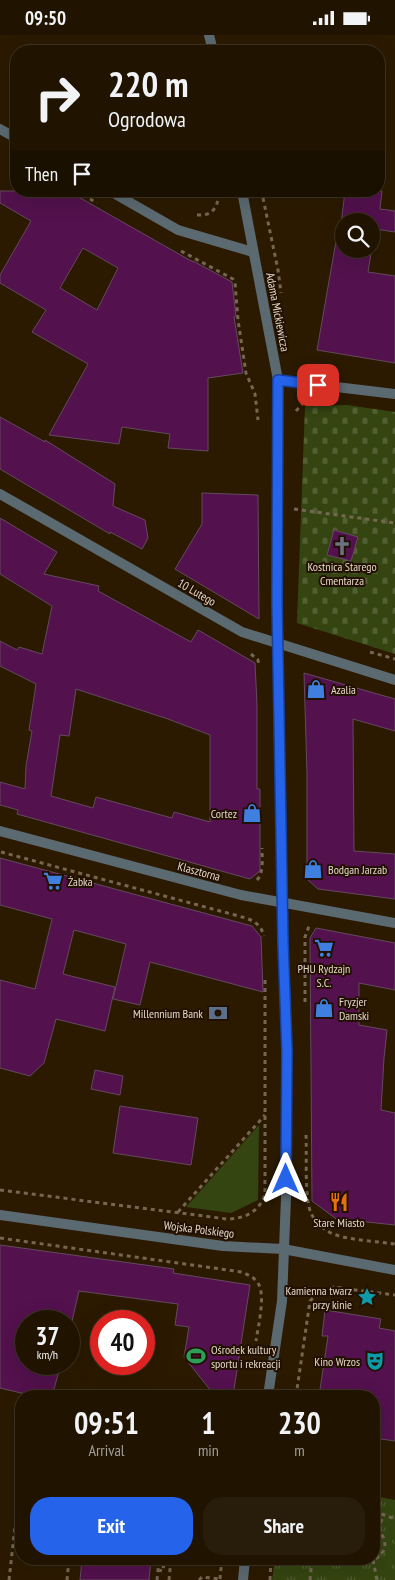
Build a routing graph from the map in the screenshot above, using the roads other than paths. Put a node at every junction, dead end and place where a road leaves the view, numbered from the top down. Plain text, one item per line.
1 (120, 197) edge
2 (243, 197) edge
3 (253, 252) junction
4 (278, 380) junction
5 (395, 394) edge
6 (0, 494) edge
7 (278, 644) junction
8 (395, 680) edge
9 (0, 831) edge
10 (282, 903) junction
11 (395, 923) edge
12 (0, 1215) edge
13 (283, 1249) junction
14 (395, 1270) edge
15 (269, 1390) edge
16 (244, 1565) edge
17 (243, 1580) edge

1 - 3 street
2 - 3 street, Adama Mickiewicza
3 - 4 street, Adama Mickiewicza
4 - 5 street
4 - 7 street, Adama Mickiewicza
6 - 7 street, 10 Lutego
7 - 8 street, 10 Lutego
7 - 10 street, Adama Mickiewicza
9 - 10 street, Klasztorna
10 - 11 street, Klasztorna
10 - 13 street, Adama Mickiewicza
12 - 13 street, Wojska Polskiego
13 - 14 street, Wojska Polskiego
13 - 15 street, Adama Mickiewicza
16 - 17 street

